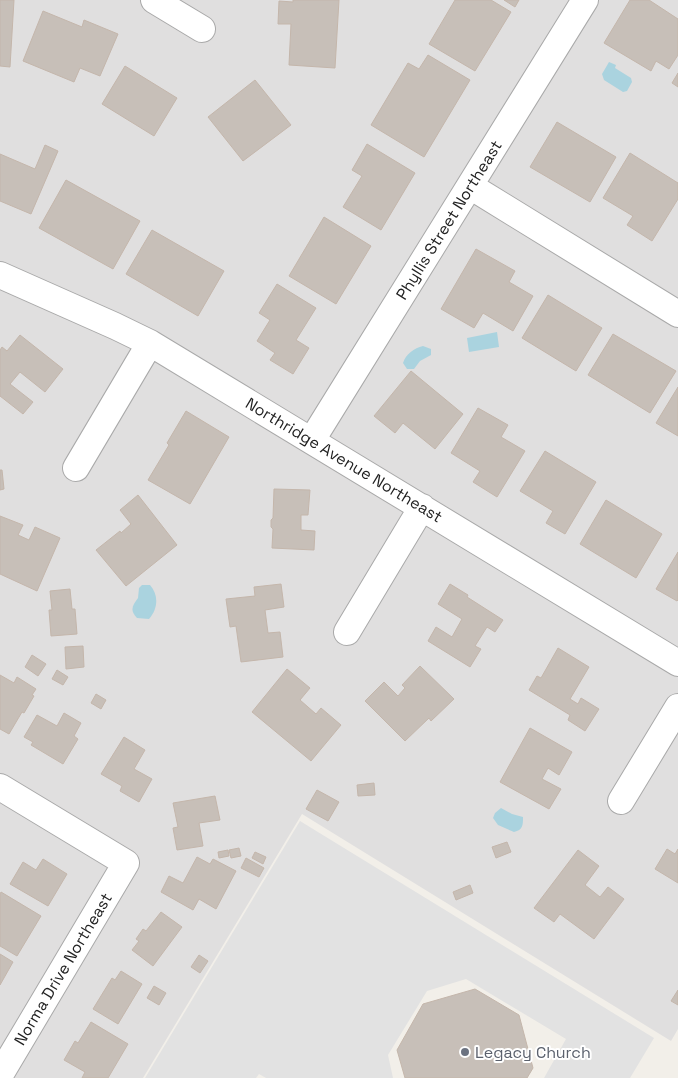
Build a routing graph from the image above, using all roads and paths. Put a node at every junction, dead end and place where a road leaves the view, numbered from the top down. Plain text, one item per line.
1 (154, 0) edge
2 (585, 0) edge
3 (202, 29) dead end
4 (470, 186) junction
5 (0, 275) edge
6 (678, 314) edge
7 (150, 343) junction
8 (312, 440) junction
9 (76, 468) dead end
10 (422, 507) junction
11 (347, 632) dead end
12 (678, 663) edge
13 (678, 707) edge
14 (0, 787) edge
15 (621, 801) dead end
16 (3, 1064) edge

1 - 3 street
2 - 4 street, Phyllis Street Northeast
4 - 6 street
4 - 8 street, Phyllis Street Northeast
5 - 7 street, Northridge Avenue Northeast
7 - 8 street, Northridge Avenue Northeast
7 - 9 street
8 - 10 street, Northridge Avenue Northeast
10 - 11 street
10 - 12 street, Northridge Avenue Northeast
13 - 15 street
14 - 16 street, Norma Drive Northeast

